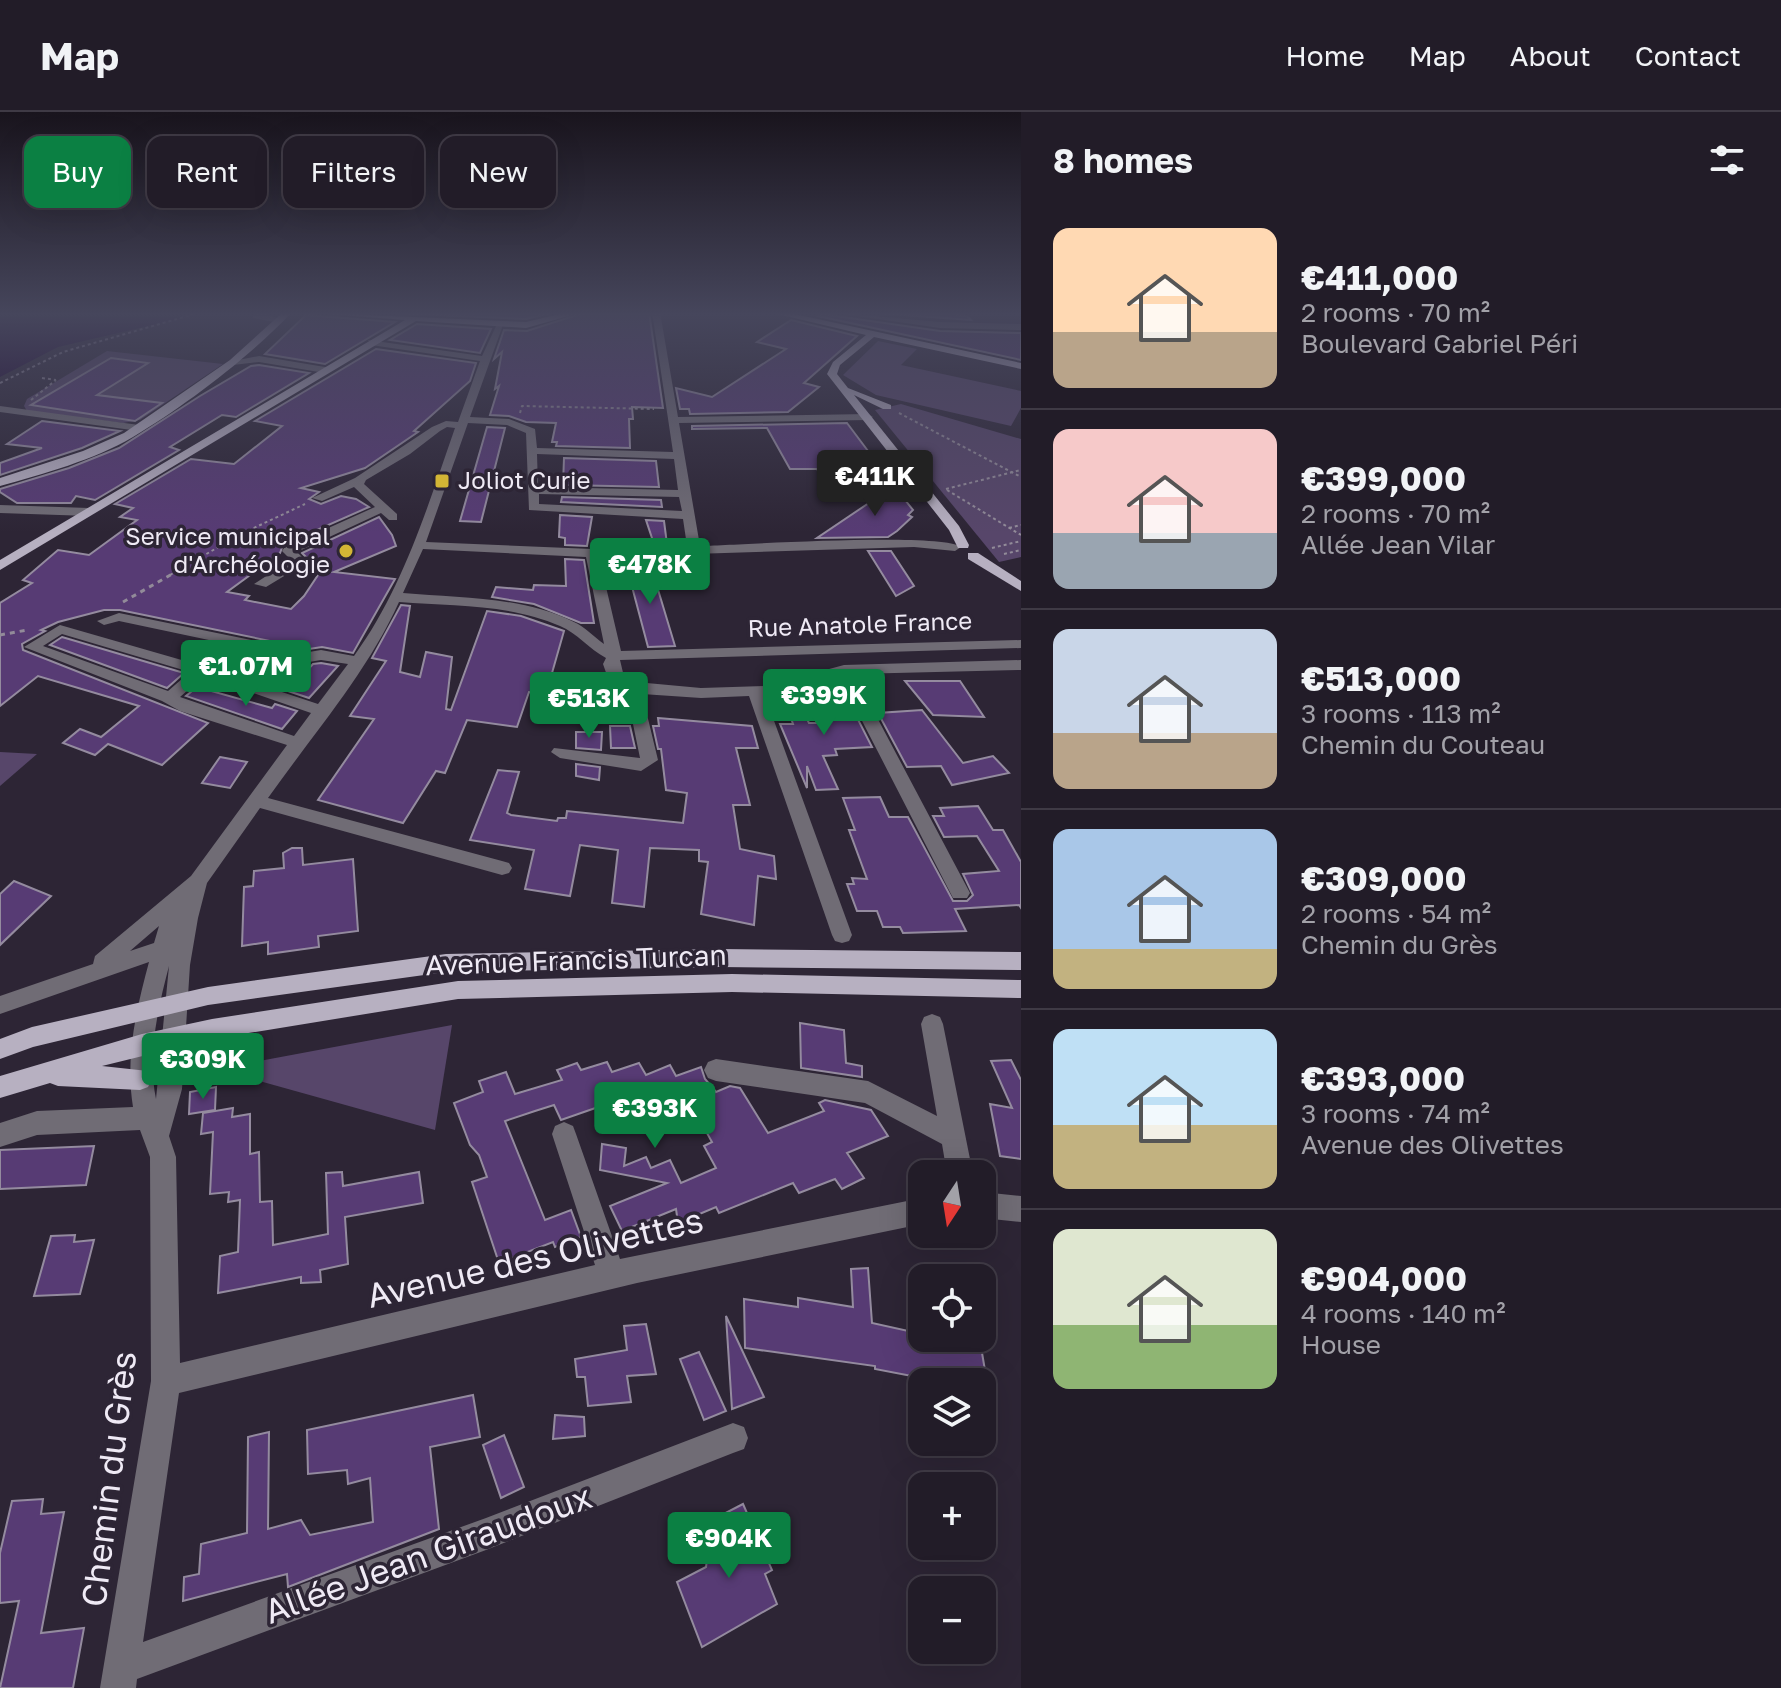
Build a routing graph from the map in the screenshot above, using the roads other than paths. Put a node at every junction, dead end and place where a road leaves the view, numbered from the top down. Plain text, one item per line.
1 (198, 386) edge
2 (299, 386) edge
3 (475, 386) edge
4 (667, 386) edge
5 (839, 386) joint
6 (0, 409) edge
7 (866, 414) junction
8 (671, 415) junction
9 (462, 423) junction
10 (139, 428) junction
11 (534, 451) junction
12 (678, 456) junction
13 (359, 481) junction
14 (0, 482) edge
15 (533, 490) junction
16 (683, 494) junction
17 (318, 498) road end
18 (0, 509) edge
19 (89, 512) junction
20 (686, 515) junction
21 (418, 545) junction
22 (959, 546) junction
23 (694, 551) junction
24 (592, 553) junction
25 (0, 566) edge
26 (261, 584) dead end
27 (1021, 587) edge
28 (395, 597) junction
29 (104, 621) dead end
30 (235, 641) junction
31 (1021, 644) edge
32 (614, 656) junction
33 (359, 661) junction
34 (1021, 665) edge
35 (844, 670) junction
36 (202, 671) junction
37 (633, 688) junction
38 (755, 691) junction
39 (170, 698) junction
40 (322, 711) junction
41 (299, 743) junction
42 (560, 752) dead end
43 (257, 801) junction
44 (502, 868) dead end
45 (198, 881) junction
46 (960, 893) dead end
47 (176, 899) junction
48 (842, 935) dead end
49 (173, 945) junction
50 (1021, 961) edge
51 (87, 974) junction
52 (1021, 989) edge
53 (179, 1003) junction
54 (0, 1005) edge
55 (147, 1009) junction
56 (932, 1024) dead end
57 (32, 1037) junction
58 (0, 1038) edge
59 (176, 1038) junction
60 (142, 1044) junction
61 (0, 1049) edge
62 (716, 1070) dead end
63 (42, 1074) junction
64 (140, 1079) junction
65 (0, 1087) edge
66 (156, 1124) junction
67 (564, 1134) dead end
68 (0, 1135) edge
69 (953, 1137) junction
70 (957, 1160) edge
71 (996, 1206) edge
72 (1021, 1209) edge
73 (908, 1213) edge
74 (612, 1276) junction
75 (166, 1381) junction
76 (733, 1438) dead end
77 (120, 1677) edge

1 - 10 main road
2 - 19 main road
3 - 9 street
4 - 8 street
5 - 7 main road
5 - 7 main road
6 - 10 street
7 - 8 street
7 - 22 main road
8 - 12 street
9 - 11 street
9 - 13 street
9 - 21 street
10 - 14 main road
11 - 12 street
11 - 15 street
12 - 16 street
13 - 17 street
13 - 26 street
15 - 16 street
15 - 20 street
16 - 20 street
18 - 19 street
19 - 25 main road
20 - 23 street
21 - 24 street
21 - 28 street
22 - 23 street
22 - 27 main road
23 - 24 street
24 - 32 street
28 - 32 street
28 - 33 street
29 - 30 street
30 - 33 street
30 - 36 street
31 - 32 street, Rue Anatole France
32 - 37 street
33 - 40 street
34 - 35 street
35 - 38 street
35 - 46 street
36 - 39 street
36 - 39 street
36 - 40 street
37 - 38 street
37 - 42 street
38 - 48 street
39 - 41 street
40 - 41 street
41 - 43 street
43 - 44 street
43 - 45 street
45 - 47 street
45 - 49 street
47 - 49 street
47 - 51 street
49 - 51 street
49 - 53 street, Chemin du Grès
49 - 55 street, Chemin du Grès
50 - 53 main road, Avenue Francis Turcan
51 - 54 street
52 - 59 main road, Avenue Francis Turcan
53 - 55 main road, Avenue Francis Turcan
53 - 59 street, Chemin du Grès
55 - 57 main road, Avenue Francis Turcan
55 - 60 street, Chemin du Grès
56 - 69 street
57 - 58 main road
57 - 61 main road, Avenue Francis Turcan
59 - 60 main road, Avenue Francis Turcan
59 - 66 street, Chemin du Grès
60 - 63 main road, Avenue Francis Turcan
60 - 64 street, Chemin du Grès
62 - 69 street
63 - 64 main road
63 - 65 main road, Avenue Francis Turcan
64 - 66 street, Chemin du Grès
66 - 68 street
66 - 75 street, Chemin du Grès
67 - 74 street
69 - 70 street
71 - 72 street
73 - 74 street, Avenue des Olivettes
74 - 75 street, Avenue des Olivettes
75 - 77 street, Chemin du Grès
76 - 77 street, Allée Jean Giraudoux

